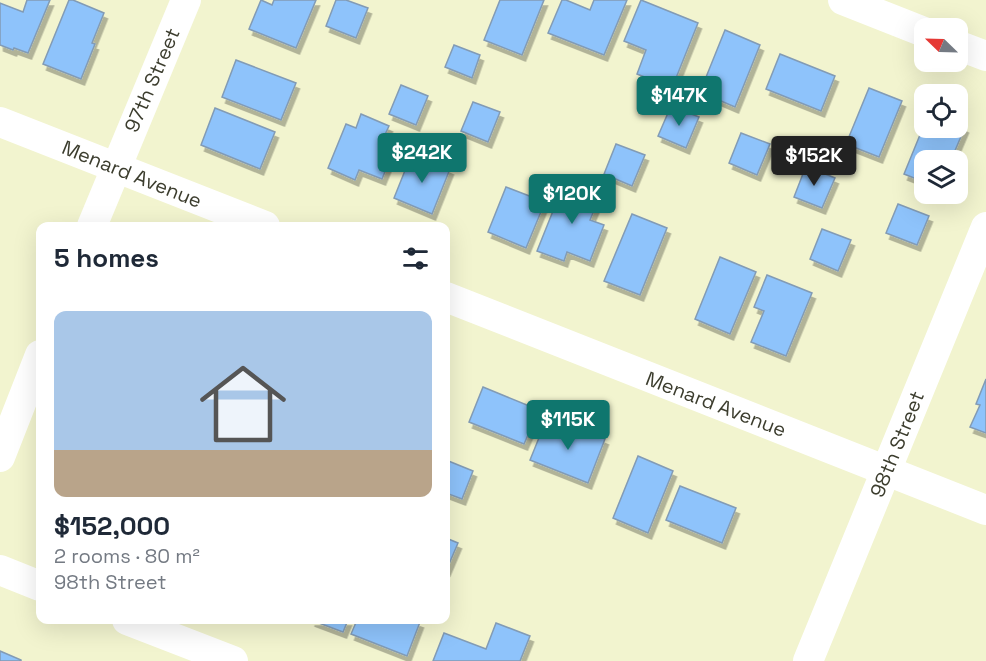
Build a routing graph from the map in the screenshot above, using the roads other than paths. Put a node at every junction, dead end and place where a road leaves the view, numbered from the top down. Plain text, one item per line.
1 (186, 0) edge
2 (843, 0) edge
3 (914, 28) edge
4 (968, 49) edge
5 (986, 56) edge
6 (0, 122) edge
7 (115, 168) junction
8 (94, 222) edge
9 (255, 222) edge
10 (986, 227) edge
11 (450, 299) edge
12 (36, 365) edge
13 (0, 457) edge
14 (886, 470) junction
15 (986, 510) edge
16 (0, 570) edge
17 (36, 584) edge
18 (136, 624) edge
19 (233, 661) edge
20 (808, 661) edge

1 - 7 street, 97th Street
2 - 3 street
4 - 5 street
6 - 7 street, Menard Avenue
7 - 8 street, 97th Street
7 - 9 street, Menard Avenue
10 - 14 street, 98th Street
11 - 14 street, Menard Avenue
12 - 13 street
14 - 15 street, Menard Avenue
14 - 20 street, 98th Street
16 - 17 street
18 - 19 street

